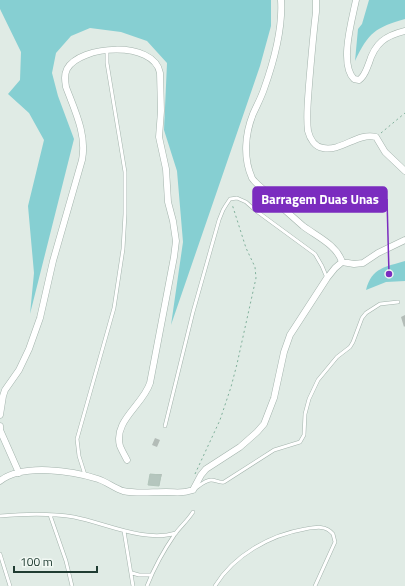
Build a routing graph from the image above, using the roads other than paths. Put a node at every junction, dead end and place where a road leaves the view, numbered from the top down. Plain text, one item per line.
1 (281, 0) edge
2 (316, 0) edge
3 (356, 0) edge
4 (405, 31) edge
5 (107, 51) junction
6 (405, 171) edge
7 (405, 240) edge
8 (342, 262) junction
9 (327, 278) junction
10 (398, 302) dead end
11 (0, 415) edge
12 (0, 426) edge
13 (165, 426) dead end
14 (127, 460) dead end
15 (19, 472) junction
16 (85, 476) junction
17 (0, 480) edge
18 (192, 490) junction
19 (193, 512) dead end
20 (50, 515) junction
21 (0, 516) edge
22 (124, 531) junction
23 (176, 533) junction
24 (0, 554) edge
25 (132, 573) junction
26 (151, 575) junction
27 (10, 586) edge
28 (72, 586) edge
29 (134, 586) edge
30 (147, 586) edge
31 (216, 586) edge
32 (315, 586) edge

1 - 8 street
2 - 6 street
3 - 4 street
5 - 11 street
5 - 14 street
5 - 16 lane
7 - 8 street
8 - 9 street
9 - 13 lane
9 - 18 street
10 - 18 lane
12 - 15 street
15 - 16 street
15 - 17 street
16 - 18 street
19 - 23 lane
20 - 21 lane
20 - 22 lane
20 - 28 lane
22 - 23 lane
22 - 25 lane
23 - 26 lane
24 - 27 lane
25 - 26 lane
25 - 29 lane
26 - 30 lane
31 - 32 lane

